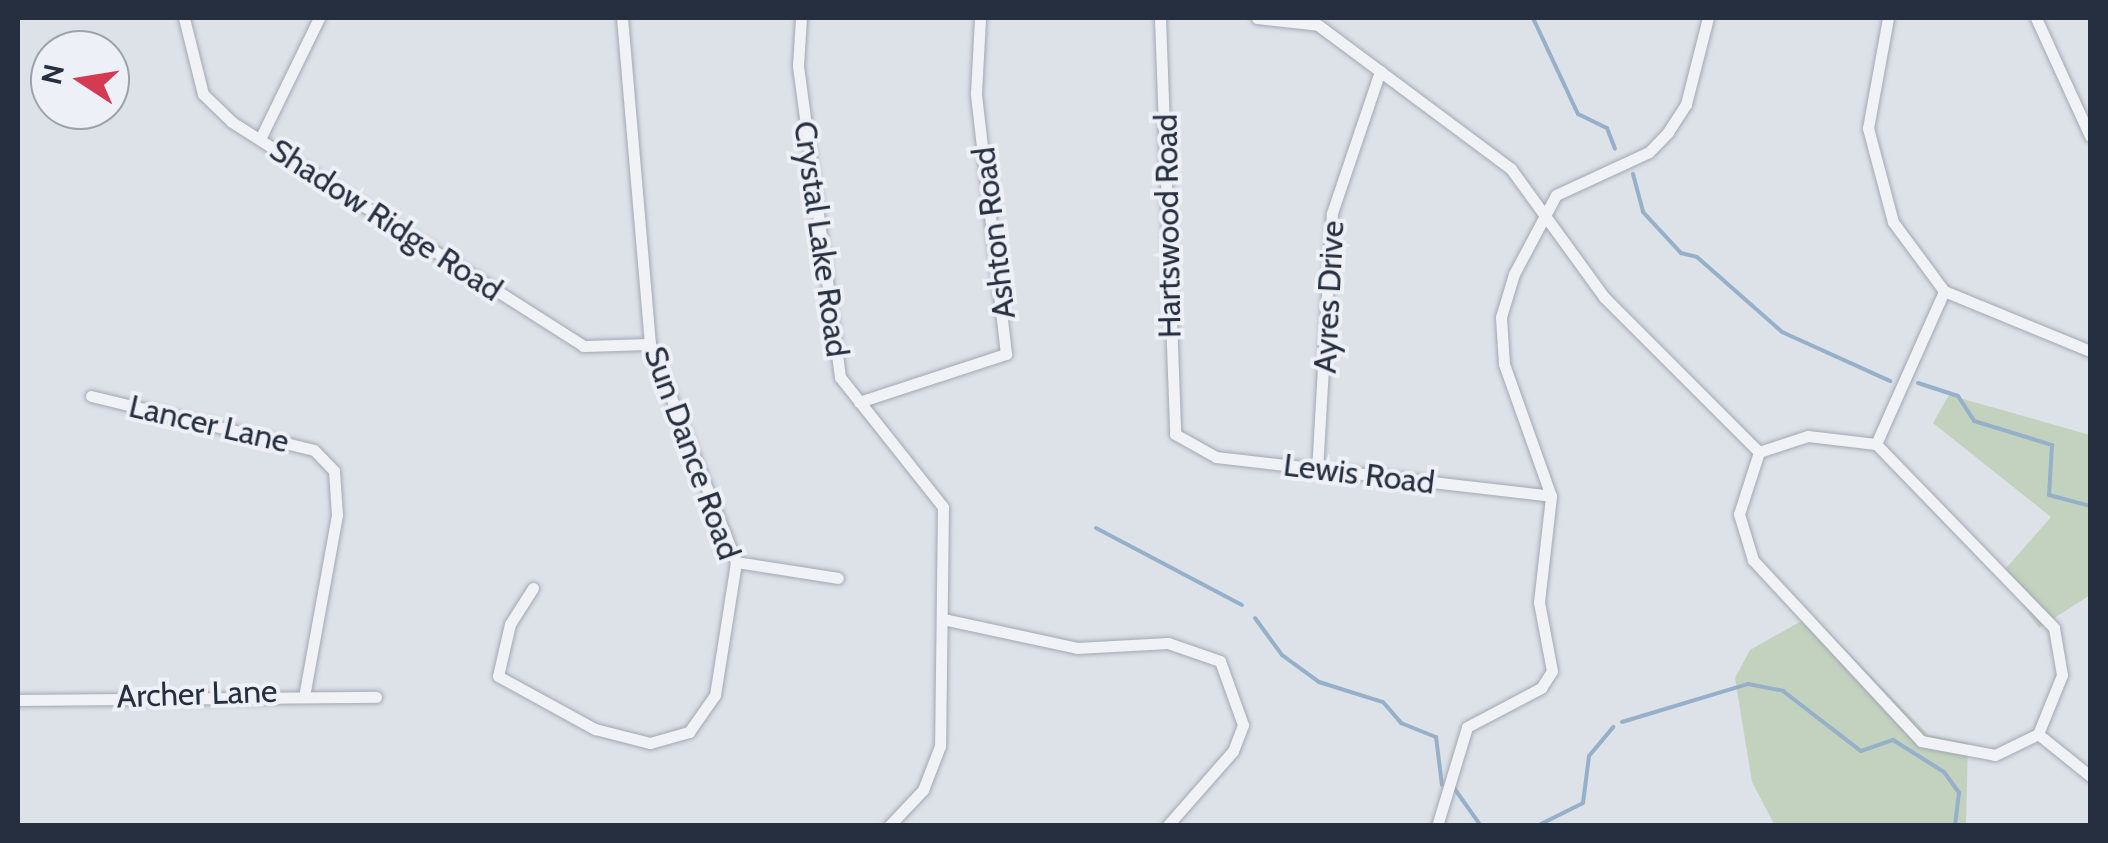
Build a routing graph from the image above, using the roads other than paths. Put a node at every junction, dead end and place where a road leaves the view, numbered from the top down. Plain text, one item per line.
1 (184, 18) edge
2 (320, 18) edge
3 (622, 18) edge
4 (801, 18) edge
5 (980, 18) edge
6 (1160, 18) edge
7 (1256, 18) edge
8 (1708, 18) edge
9 (1888, 18) edge
10 (2036, 18) edge
11 (1320, 21) edge
12 (1380, 71) junction
13 (2090, 136) edge
14 (260, 139) junction
15 (1542, 212) junction
16 (1944, 291) junction
17 (650, 344) junction
18 (2090, 351) edge
19 (91, 396) dead end
20 (859, 402) junction
21 (1175, 434) joint
22 (1876, 444) junction
23 (1759, 452) junction
24 (1317, 471) junction
25 (1551, 496) junction
26 (736, 562) junction
27 (838, 578) dead end
28 (533, 588) dead end
29 (943, 619) junction
30 (305, 691) junction
31 (376, 697) dead end
32 (18, 700) edge
33 (2038, 734) junction
34 (2090, 776) edge
35 (889, 826) edge
36 (1167, 826) edge
37 (1437, 826) edge

1 - 14 street, Shadow Ridge Road
2 - 14 street
3 - 17 street, Sun Dance Road
4 - 20 street, Crystal Lake Road
5 - 20 street, Ashton Road
6 - 21 street, Hartswood Road
7 - 11 street
8 - 15 street
9 - 16 street
10 - 13 street
11 - 12 street
12 - 15 street
12 - 24 street, Ayres Drive
14 - 17 street, Shadow Ridge Road
15 - 23 street
15 - 25 street
16 - 18 street
16 - 22 street
17 - 26 street, Sun Dance Road
19 - 30 street, Lancer Lane
20 - 29 street, Crystal Lake Road
21 - 24 street, Lewis Road
22 - 23 street
22 - 33 street
23 - 33 street
24 - 25 street, Lewis Road
25 - 37 street
26 - 27 street
26 - 28 street, Sun Dance Road
29 - 35 street, Crystal Lake Road
29 - 36 street
30 - 31 street, Archer Lane
30 - 32 street, Archer Lane
33 - 34 street

